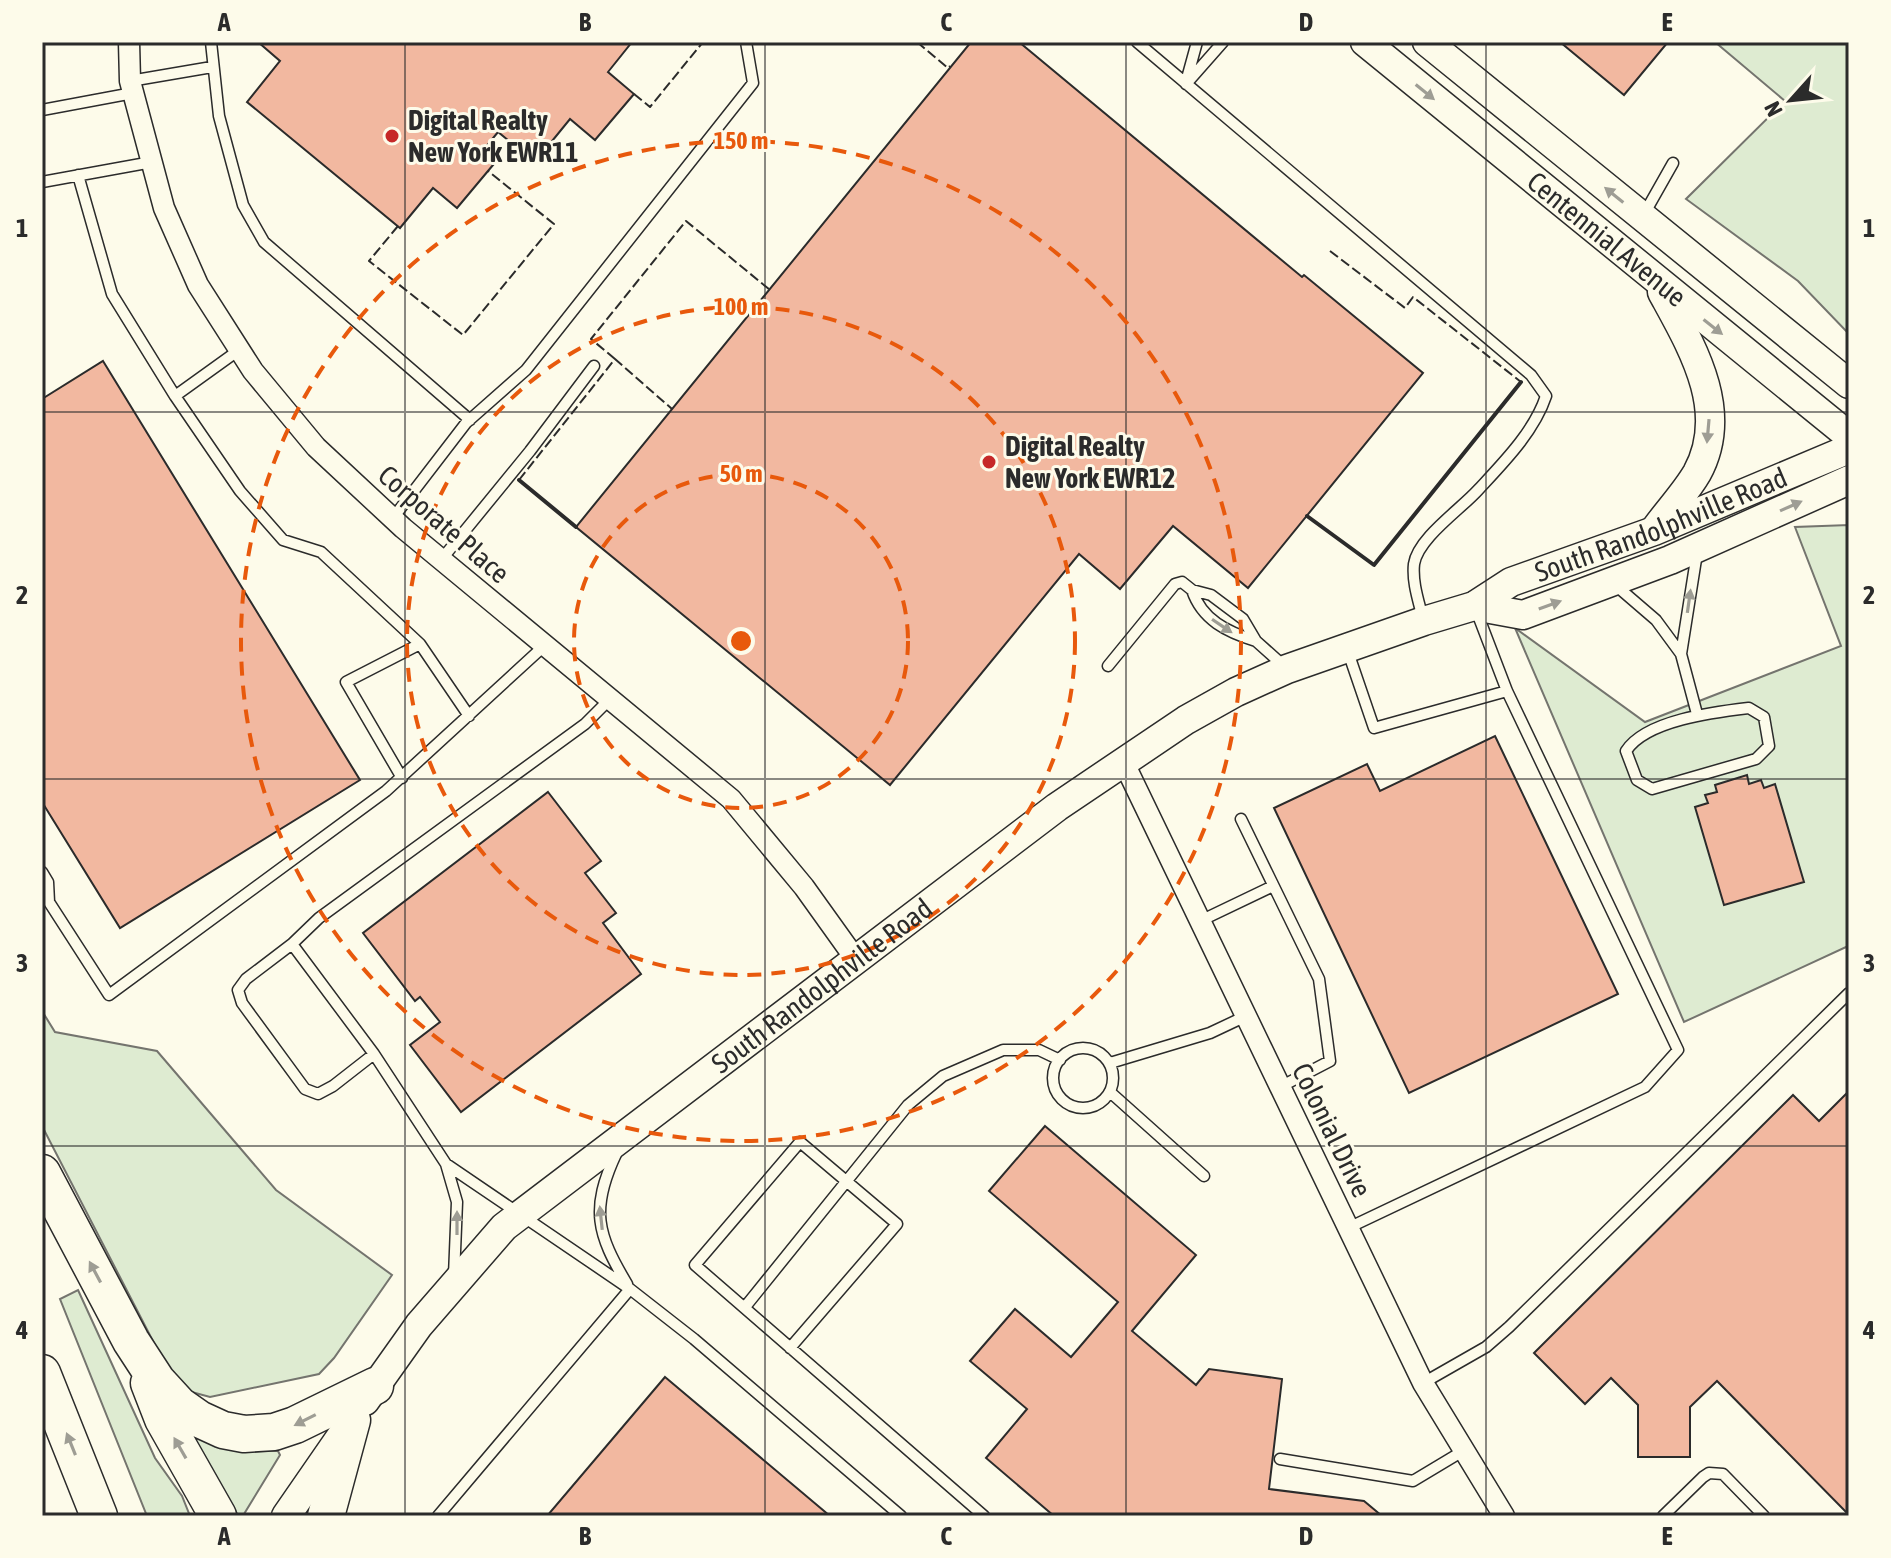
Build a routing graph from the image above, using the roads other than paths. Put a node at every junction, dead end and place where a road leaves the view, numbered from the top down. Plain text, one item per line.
1 (129, 42) edge
2 (211, 42) edge
3 (746, 42) edge
4 (1137, 42) edge
5 (1197, 42) edge
6 (1223, 42) edge
7 (1365, 42) edge
8 (1433, 43) edge
9 (212, 67) junction
10 (1186, 84) junction
11 (132, 87) junction
12 (42, 110) edge
13 (152, 162) junction
14 (1673, 163) dead end
15 (78, 175) junction
16 (42, 182) edge
17 (1642, 217) junction
18 (1656, 281) junction
19 (239, 350) junction
20 (594, 366) dead end
21 (1849, 384) edge
22 (175, 396) junction
23 (470, 420) junction
24 (1849, 436) edge
25 (1849, 449) edge
26 (1849, 480) edge
27 (393, 518) junction
28 (1654, 531) junction
29 (1698, 548) junction
30 (441, 560) junction
31 (1611, 582) junction
32 (1192, 590) junction
33 (1474, 606) junction
34 (1424, 621) junction
35 (1256, 641) junction
36 (420, 644) junction
37 (544, 646) junction
38 (1347, 647) junction
39 (1681, 654) junction
40 (1108, 666) dead end
41 (1287, 669) junction
42 (1507, 691) junction
43 (611, 698) junction
44 (1697, 714) junction
45 (469, 716) junction
46 (1123, 761) junction
47 (402, 778) junction
48 (1241, 819) dead end
49 (42, 872) edge
50 (1273, 886) junction
51 (1200, 921) junction
52 (292, 944) junction
53 (857, 961) junction
54 (1849, 993) edge
55 (1246, 1016) junction
56 (374, 1054) junction
57 (1060, 1060) junction
58 (1110, 1063) junction
59 (1280, 1087) junction
60 (1110, 1092) junction
61 (624, 1136) junction
62 (446, 1164) junction
63 (42, 1173) edge
64 (1204, 1176) dead end
65 (847, 1181) junction
66 (519, 1215) junction
67 (1348, 1228) junction
68 (453, 1283) junction
69 (630, 1289) junction
70 (745, 1307) junction
71 (131, 1341) junction
72 (790, 1348) junction
73 (42, 1373) edge
74 (1423, 1383) junction
75 (375, 1386) junction
76 (352, 1420) junction
77 (1463, 1451) junction
78 (1280, 1459) dead end
79 (99, 1516) edge
80 (218, 1516) edge
81 (286, 1516) edge
82 (326, 1516) edge
83 (438, 1516) edge
84 (901, 1516) edge
85 (984, 1516) edge
86 (1504, 1516) edge
87 (1663, 1516) edge
88 (1764, 1516) edge

1 - 11 street, Corporate Place
2 - 9 lane
3 - 23 lane
4 - 10 lane
5 - 10 lane
6 - 10 lane
7 -> 18 main road, Centennial Avenue
17 -> 8 main road, Centennial Avenue
9 - 11 lane
9 - 23 lane
10 - 34 lane
11 - 12 lane
11 - 13 street, Corporate Place
13 - 15 lane
13 - 19 street, Corporate Place
14 - 17 lane
15 - 16 lane
15 - 22 lane
17 - 21 main road, Centennial Avenue
18 -> 24 main road, Centennial Avenue
18 -> 28 main road
19 - 22 lane
19 - 27 street, Corporate Place
20 - 30 lane
22 - 36 lane
23 - 27 lane
25 - 28 main road, South Randolphville Road
29 -> 26 main road, South Randolphville Road
27 - 30 street, Corporate Place
28 - 33 main road, South Randolphville Road
29 - 31 main road, South Randolphville Road
39 -> 29 lane
30 - 37 street, Corporate Place
33 -> 31 main road, South Randolphville Road
31 - 39 lane
32 - 35 lane
32 -> 35 lane
32 - 40 lane
33 - 34 main road, South Randolphville Road
33 - 42 lane
34 - 38 main road, South Randolphville Road
35 - 41 lane
36 - 45 lane
36 - 47 lane
37 - 43 street, Corporate Place
37 - 45 lane
38 - 41 main road, South Randolphville Road
38 - 42 lane
39 - 44 lane
41 - 46 main road, South Randolphville Road
42 - 67 lane
43 - 52 lane
43 - 53 street, Corporate Place
44 - 44 lane
45 - 47 lane
46 - 51 street, Colonial Drive
46 - 53 main road, South Randolphville Road
47 - 49 lane
48 - 50 lane
50 - 51 lane
50 - 59 lane
51 - 55 street, Colonial Drive
52 - 56 lane
52 - 56 lane
53 - 61 main road, South Randolphville Road
54 - 74 lane
55 - 58 lane
55 - 59 street, Colonial Drive
56 - 62 lane
57 - 58 lane
57 - 60 lane
57 - 65 lane
58 - 60 lane
59 - 67 street, Colonial Drive
60 - 64 lane
61 - 66 main road, South Randolphville Road
69 -> 61 lane
62 - 66 lane
68 -> 62 lane
71 -> 63 highway
65 - 70 lane
65 - 70 lane
65 - 72 lane
66 - 68 main road, South Randolphville Road
66 - 69 lane
67 - 74 street, Colonial Drive
68 - 75 main road, South Randolphville Road
69 - 83 lane
69 - 84 lane
70 - 72 lane
75 -> 71 highway
80 -> 71 highway
72 - 85 lane
79 -> 73 highway
74 - 77 street, Colonial Drive
75 - 76 main road, South Randolphville Road
76 - 81 main road, South Randolphville Road
76 - 82 highway
77 - 78 lane
77 - 86 street, Colonial Drive
87 - 88 lane

